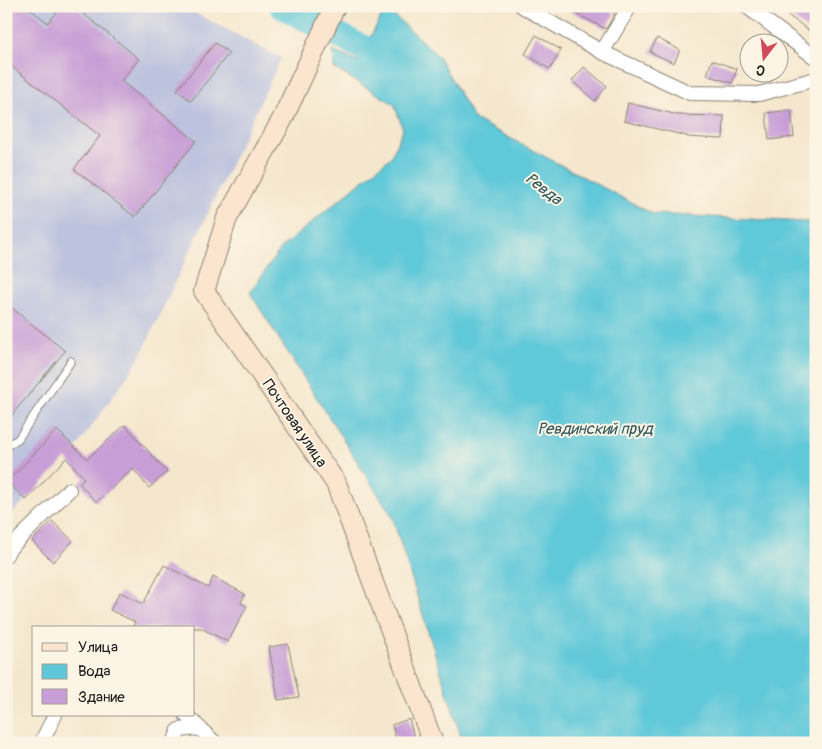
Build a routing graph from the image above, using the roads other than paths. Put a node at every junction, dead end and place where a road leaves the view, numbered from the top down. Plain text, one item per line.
1 (335, 6) edge
2 (522, 6) edge
3 (630, 6) edge
4 (746, 6) edge
5 (602, 52) junction
6 (816, 58) edge
7 (816, 78) edge
8 (71, 361) dead end
9 (6, 446) edge
10 (69, 490) dead end
11 (6, 555) edge
12 (54, 716) edge
13 (187, 716) edge
14 (199, 728) junction
15 (41, 743) edge
16 (174, 743) edge
17 (215, 743) edge
18 (433, 743) edge

1 - 18 street, Почтовая улица
2 - 5 street
3 - 5 street
4 - 6 street
5 - 7 street
8 - 9 lane
10 - 11 street
12 - 15 street
13 - 14 street
14 - 16 street
14 - 17 street

